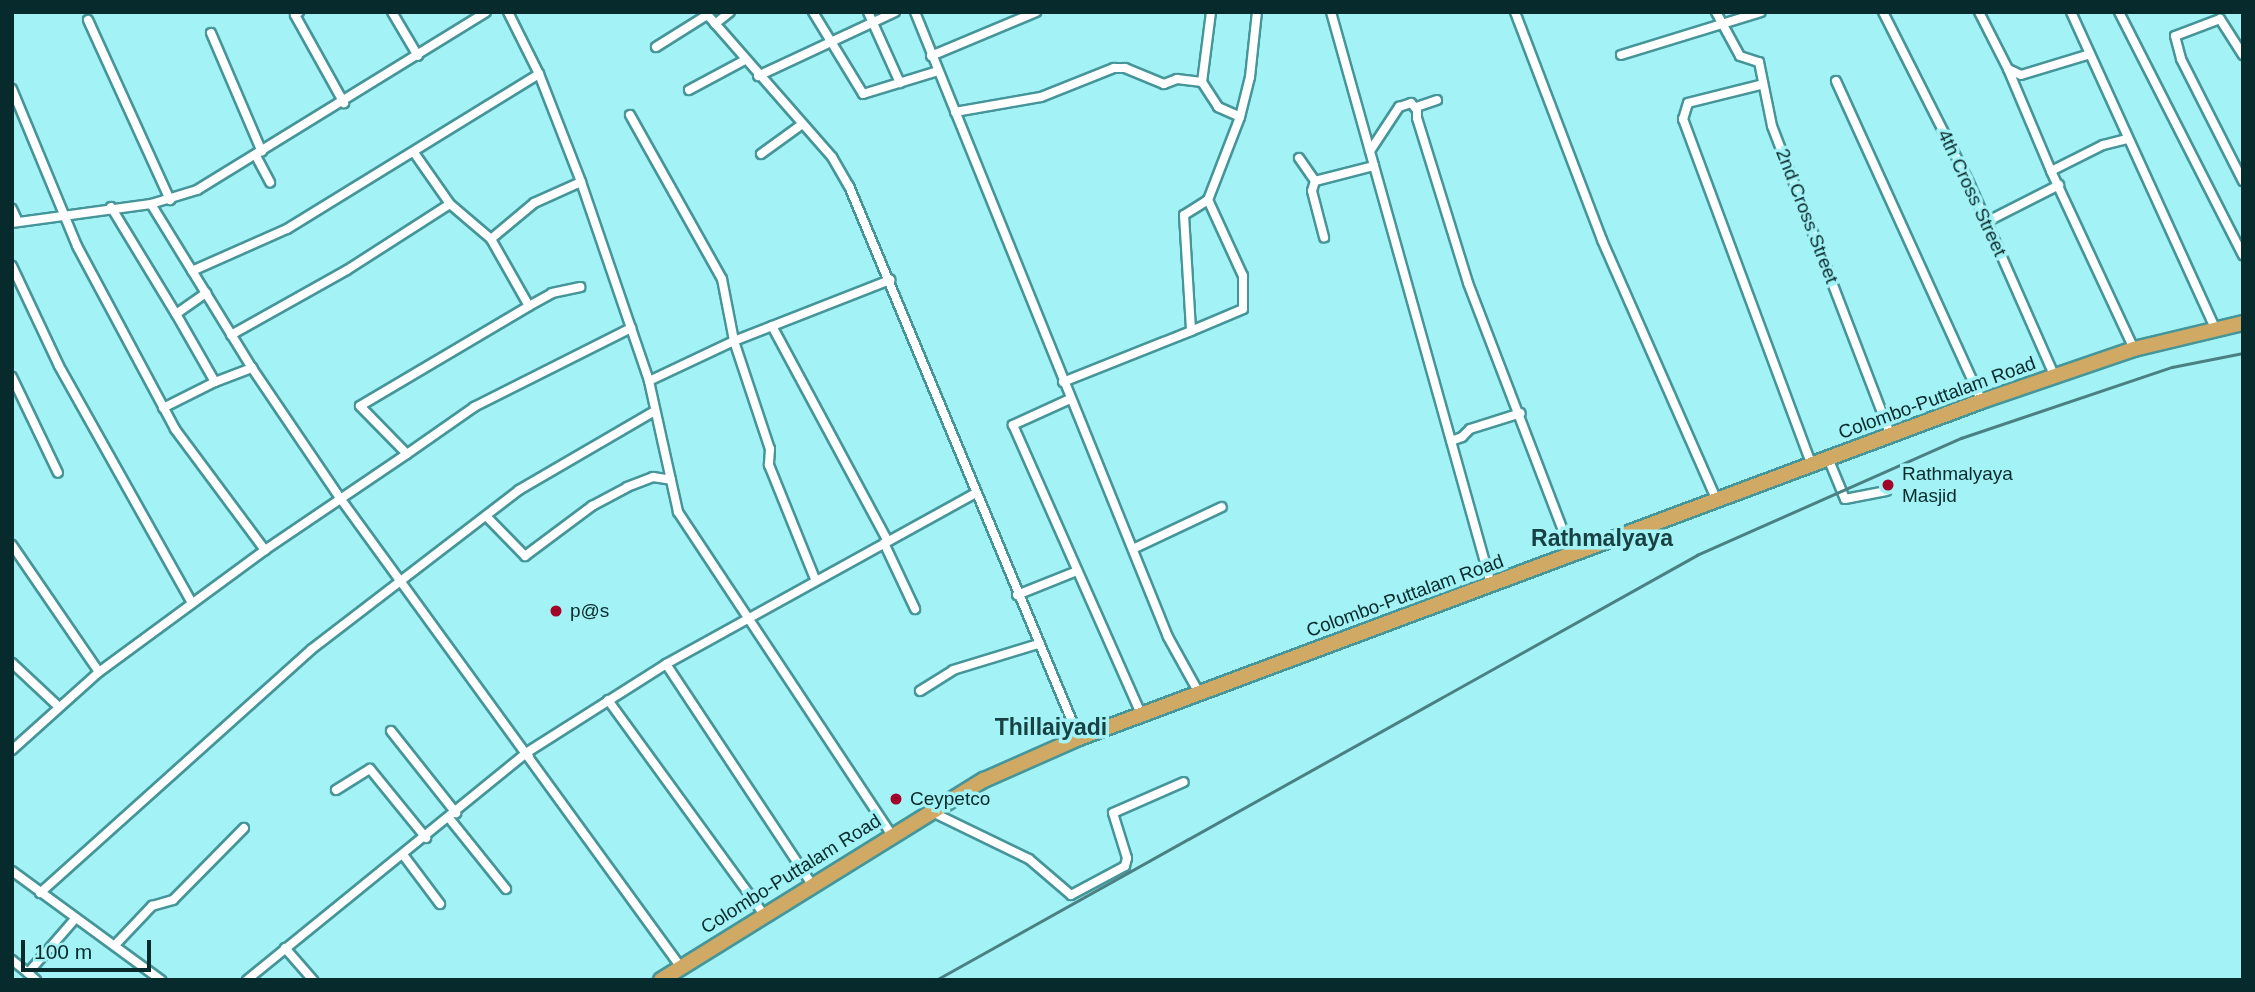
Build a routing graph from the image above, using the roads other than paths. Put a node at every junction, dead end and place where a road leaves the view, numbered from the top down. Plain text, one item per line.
1 (299, 12) edge
2 (392, 12) edge
3 (486, 12) edge
4 (508, 12) edge
5 (730, 12) edge
6 (813, 12) edge
7 (868, 12) edge
8 (895, 12) edge
9 (915, 12) edge
10 (1036, 12) edge
11 (1211, 12) edge
12 (1257, 12) edge
13 (1331, 12) edge
14 (1515, 12) edge
15 (1716, 12) edge
16 (1761, 12) edge
17 (1883, 12) edge
18 (1979, 12) edge
19 (2071, 12) edge
20 (2119, 12) edge
21 (706, 14) edge
22 (88, 20) dead end
23 (873, 22) junction
24 (715, 24) junction
25 (1721, 24) junction
26 (211, 33) dead end
27 (827, 41) junction
28 (656, 47) dead end
29 (2090, 54) junction
30 (1621, 55) dead end
31 (2243, 55) edge
32 (418, 56) junction
33 (931, 56) junction
34 (745, 60) junction
35 (2008, 69) junction
36 (938, 71) junction
37 (539, 74) junction
38 (758, 76) junction
39 (1836, 81) dead end
40 (1202, 82) junction
41 (900, 83) junction
42 (1760, 85) junction
43 (12, 89) edge
44 (689, 90) dead end
45 (1437, 100) dead end
46 (344, 103) junction
47 (1416, 110) junction
48 (955, 113) junction
49 (630, 115) dead end
50 (1240, 117) junction
51 (801, 125) junction
52 (2127, 139) junction
53 (1370, 151) junction
54 (259, 154) junction
55 (415, 154) junction
56 (761, 154) dead end
57 (1299, 158) dead end
58 (1374, 166) junction
59 (2052, 171) junction
60 (1315, 181) junction
61 (2243, 181) edge
62 (270, 183) dead end
63 (581, 183) junction
64 (2059, 186) junction
65 (170, 200) junction
66 (1208, 200) junction
67 (151, 204) junction
68 (450, 204) junction
69 (111, 208) junction
70 (12, 209) edge
71 (67, 213) junction
72 (1986, 222) junction
73 (15, 223) edge
74 (1324, 237) dead end
75 (491, 239) junction
76 (2243, 255) edge
77 (12, 266) edge
78 (192, 271) junction
79 (890, 280) junction
80 (580, 287) dead end
81 (206, 293) junction
82 (529, 306) junction
83 (176, 314) junction
84 (2243, 323) edge
85 (772, 326) junction
86 (631, 328) junction
87 (2215, 328) junction
88 (1191, 331) junction
89 (231, 335) junction
90 (734, 341) junction
91 (2134, 349) junction
92 (252, 368) junction
93 (12, 377) edge
94 (2055, 377) junction
95 (649, 381) junction
96 (1063, 382) junction
97 (215, 383) junction
98 (1070, 399) junction
99 (1982, 401) junction
100 (163, 408) junction
101 (655, 411) junction
102 (1521, 413) junction
103 (1890, 434) junction
104 (1451, 440) junction
105 (408, 454) junction
106 (1829, 458) junction
107 (1812, 465) junction
108 (58, 473) dead end
109 (671, 480) junction
110 (1886, 491) dead end
111 (976, 493) junction
112 (340, 498) junction
113 (1717, 501) junction
114 (1222, 507) dead end
115 (486, 516) junction
116 (886, 542) junction
117 (12, 545) edge
118 (1133, 549) junction
119 (265, 550) junction
120 (1572, 554) junction
121 (1077, 571) junction
122 (816, 579) junction
123 (402, 582) junction
124 (1491, 584) junction
125 (1017, 595) junction
126 (192, 603) junction
127 (915, 609) dead end
128 (750, 618) junction
129 (1038, 644) junction
130 (12, 663) edge
131 (666, 664) junction
132 (99, 672) junction
133 (920, 691) dead end
134 (1199, 693) junction
135 (608, 700) junction
136 (59, 707) junction
137 (1141, 715) junction
138 (391, 731) dead end
139 (1079, 738) junction
140 (12, 750) edge
141 (526, 753) junction
142 (534, 765) junction
143 (1184, 782) dead end
144 (336, 790) dead end
145 (932, 812) junction
146 (453, 816) junction
147 (244, 828) dead end
148 (891, 834) junction
149 (426, 838) junction
150 (404, 856) junction
151 (607, 866) dead end
152 (12, 871) edge
153 (811, 883) junction
154 (506, 889) dead end
155 (40, 892) junction
156 (440, 904) dead end
157 (763, 913) junction
158 (75, 919) junction
159 (115, 945) junction
160 (285, 948) junction
161 (12, 960) edge
162 (680, 966) junction
163 (28, 972) junction
164 (36, 980) edge
165 (161, 980) edge
166 (247, 980) edge
167 (313, 980) edge
168 (661, 980) edge

1 - 46 street
2 - 32 street
3 - 32 street
4 - 37 street
5 - 24 street
6 - 27 street
7 - 23 street
8 - 23 street
9 - 33 street
10 - 33 street
11 - 40 street
12 - 50 street
13 - 53 street
14 - 113 street
15 - 25 street, 2nd Cross Street
16 - 25 street
17 - 72 street, 4th Cross Street
18 - 35 street
19 - 29 street
20 - 76 street
21 - 24 street
21 - 28 street
22 - 65 street
23 - 27 street
23 - 41 street
24 - 34 street
25 - 30 street
25 - 42 street, 2nd Cross Street
26 - 54 street
27 - 38 street
27 - 41 street
29 - 35 street
29 - 52 street
31 - 61 street
32 - 46 street
33 - 36 street
34 - 38 street
34 - 44 street
35 - 59 street
36 - 41 street
36 - 48 street
37 - 55 street
37 - 63 street
38 - 51 street
39 - 99 street
40 - 48 street
40 - 50 street
42 - 103 street, 2nd Cross Street
42 - 107 street
43 - 71 street
45 - 47 street
46 - 54 street
47 - 53 street
47 - 102 street
48 - 96 street
49 - 90 street
50 - 66 street
51 - 56 street
51 - 79 street
52 - 59 street
52 - 87 street
53 - 58 street
54 - 62 street
54 - 65 street
55 - 68 street
55 - 78 street
57 - 60 street
58 - 60 street
58 - 104 street
59 - 64 street
60 - 74 street
63 - 75 street
63 - 86 street
64 - 72 street
64 - 91 street
65 - 67 street
66 - 88 street
66 - 88 street
67 - 69 street
67 - 78 street
68 - 75 street
68 - 89 street
69 - 71 street
69 - 83 street
70 - 73 street
71 - 73 street
71 - 100 street
72 - 94 street, 4th Cross Street
75 - 82 street
77 - 126 street
78 - 81 street
79 - 85 street
79 - 111 street
80 - 82 street
81 - 83 street
81 - 89 street
82 - 105 street
83 - 97 street
84 - 87 highway, Colombo-Puttalam Road
85 - 90 street
85 - 116 street
86 - 95 street
86 - 105 street
87 - 91 highway, Colombo-Puttalam Road
88 - 96 street
89 - 92 street
90 - 95 street
90 - 122 street
91 - 94 highway, Colombo-Puttalam Road
92 - 97 street
92 - 112 street
93 - 108 street
94 - 99 highway, Colombo-Puttalam Road
95 - 101 street
96 - 98 street
97 - 100 street
98 - 118 street
98 - 121 street
99 - 103 highway, Colombo-Puttalam Road
100 - 119 street
101 - 109 street
101 - 115 street
102 - 104 street
102 - 120 street
103 - 106 highway, Colombo-Puttalam Road
104 - 124 street
105 - 112 street
106 - 107 highway, Colombo-Puttalam Road
106 - 110 street
107 - 113 highway, Colombo-Puttalam Road
109 - 115 street
109 - 128 street
111 - 116 street
111 - 125 street
112 - 119 street
112 - 123 street
113 - 120 highway, Colombo-Puttalam Road
114 - 118 street
115 - 123 street
116 - 122 street
116 - 127 street
117 - 132 street
118 - 134 street
119 - 126 street
120 - 124 highway, Colombo-Puttalam Road
121 - 125 street
121 - 137 street
122 - 128 street
123 - 141 street
123 - 155 street
124 - 134 highway, Colombo-Puttalam Road
125 - 129 street
126 - 132 street
128 - 131 street
128 - 148 street
129 - 133 street
129 - 139 street
130 - 136 street
131 - 135 street
131 - 153 street
132 - 136 street
134 - 137 highway, Colombo-Puttalam Road
135 - 141 street
135 - 157 street
136 - 140 street
137 - 139 highway, Colombo-Puttalam Road
138 - 146 street
139 - 145 highway, Colombo-Puttalam Road
141 - 142 street
141 - 146 street
142 - 151 street
142 - 162 street
143 - 145 street
144 - 149 street
145 - 148 highway, Colombo-Puttalam Road
146 - 149 street
146 - 154 street
147 - 159 street
148 - 153 highway, Colombo-Puttalam Road
149 - 150 street
150 - 156 street
150 - 160 street
152 - 155 street
153 - 157 highway, Colombo-Puttalam Road
155 - 158 street
157 - 162 highway, Colombo-Puttalam Road
158 - 159 street
158 - 163 street
159 - 165 street
160 - 166 street
160 - 167 street
161 - 163 street
162 - 168 highway, Colombo-Puttalam Road
163 - 164 street

